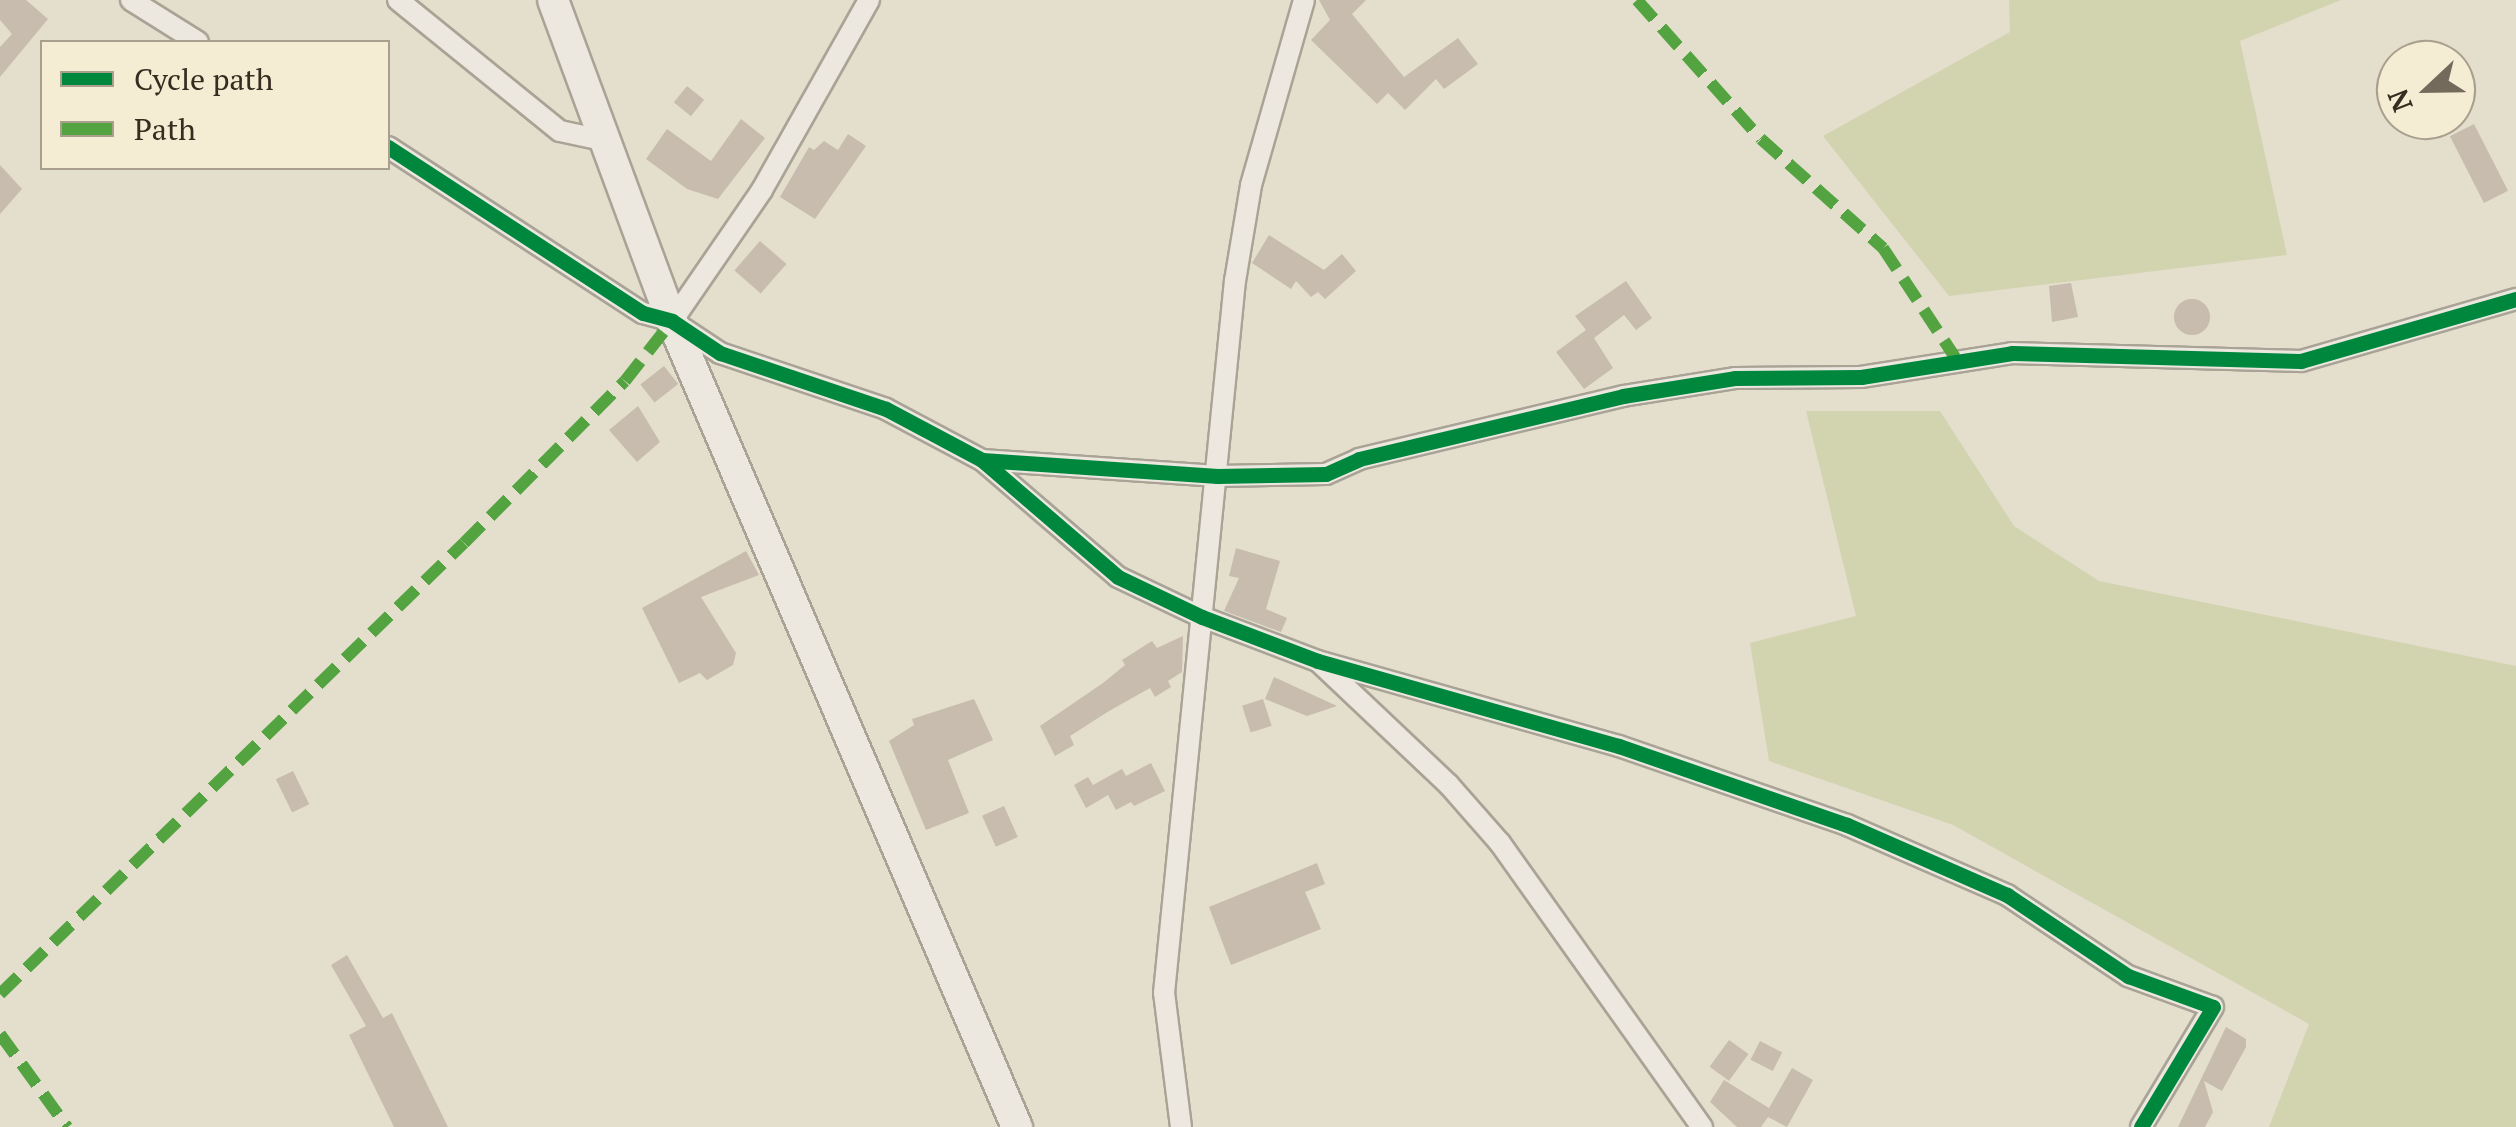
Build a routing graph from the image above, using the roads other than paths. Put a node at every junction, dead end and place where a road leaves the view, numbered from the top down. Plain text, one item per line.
1 (131, 0) edge
2 (398, 0) edge
3 (553, 0) edge
4 (869, 0) edge
5 (1304, 0) edge
6 (195, 40) edge
7 (602, 140) junction
8 (390, 148) edge
9 (2516, 299) edge
10 (672, 322) junction
11 (982, 460) junction
12 (1217, 476) junction
13 (1202, 617) junction
14 (1318, 661) junction
15 (1018, 1127) edge
16 (1181, 1127) edge
17 (1702, 1127) edge
18 (2141, 1127) edge

1 - 6 street
2 - 7 street
3 - 7 street
4 - 10 street
5 - 12 street
7 - 10 street
8 - 10 street
9 - 12 street
10 - 11 street
10 - 15 street
11 - 12 street
11 - 13 street
12 - 13 street
13 - 14 street
13 - 16 street
14 - 17 street
14 - 18 street

